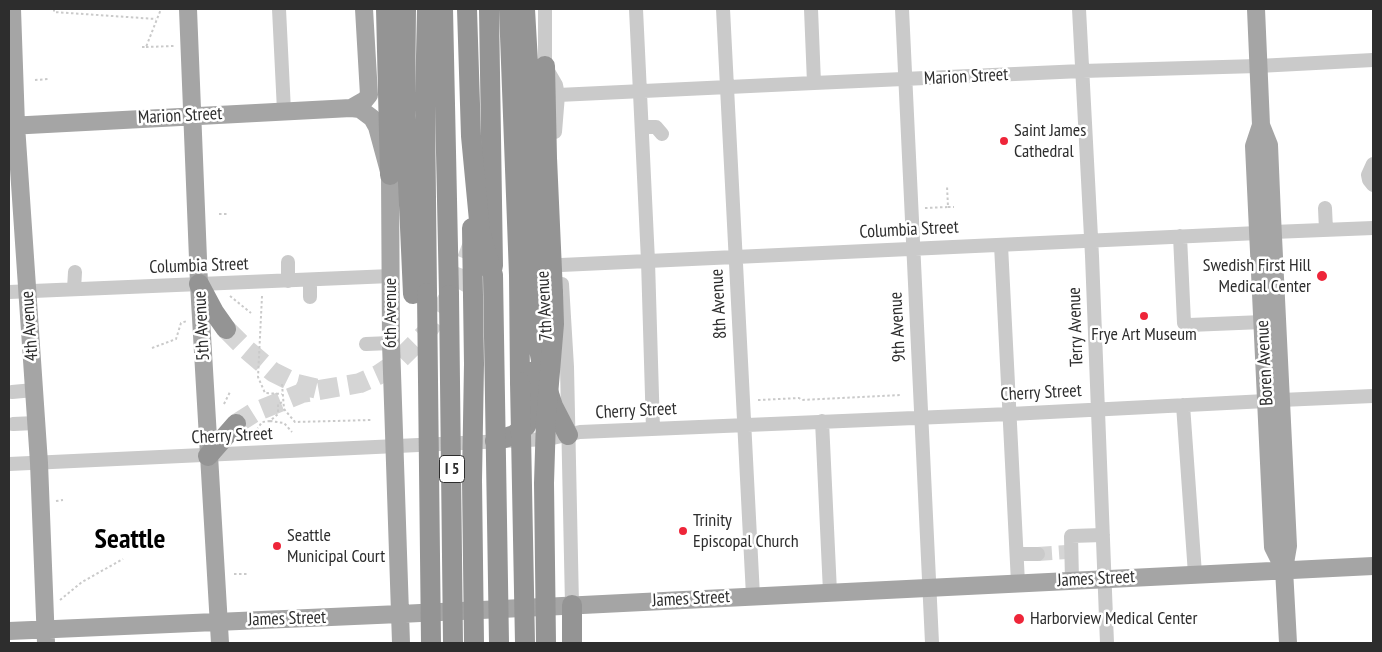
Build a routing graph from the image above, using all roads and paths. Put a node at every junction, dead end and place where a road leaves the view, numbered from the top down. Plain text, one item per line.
1 (12, 9) edge
2 (54, 9) edge
3 (88, 9) edge
4 (160, 9) edge
5 (188, 9) edge
6 (279, 9) edge
7 (364, 9) edge
8 (386, 9) edge
9 (406, 9) edge
10 (427, 9) edge
11 (443, 9) edge
12 (467, 9) edge
13 (488, 9) edge
14 (509, 9) edge
15 (525, 9) edge
16 (545, 9) edge
17 (636, 9) edge
18 (724, 9) edge
19 (811, 9) edge
20 (902, 9) edge
21 (1079, 9) edge
22 (1256, 9) edge
23 (89, 15) junction
24 (156, 19) junction
25 (174, 46) dead end
26 (142, 47) dead end
27 (146, 47) junction
28 (1373, 60) edge
29 (544, 66) junction
30 (1258, 66) junction
31 (1082, 71) junction
32 (49, 79) dead end
33 (35, 80) dead end
34 (905, 80) junction
35 (814, 83) junction
36 (727, 87) junction
37 (640, 92) junction
38 (558, 96) junction
39 (351, 108) junction
40 (284, 111) junction
41 (192, 115) junction
42 (13, 126) edge
43 (642, 127) junction
44 (662, 134) dead end
45 (1373, 164) edge
46 (390, 175) junction
47 (1373, 185) edge
48 (947, 186) dead end
49 (471, 192) dead end
50 (954, 206) dead end
51 (948, 207) junction
52 (925, 208) dead end
53 (1325, 208) dead end
54 (219, 214) dead end
55 (228, 214) dead end
56 (1373, 228) edge
57 (1326, 230) junction
58 (1266, 233) junction
59 (1180, 236) junction
60 (1091, 241) junction
61 (1001, 245) junction
62 (914, 249) junction
63 (736, 257) junction
64 (648, 261) junction
65 (288, 262) dead end
66 (561, 265) junction
67 (75, 272) dead end
68 (493, 275) junction
69 (391, 276) junction
70 (310, 280) junction
71 (288, 281) junction
72 (199, 284) junction
73 (74, 289) junction
74 (28, 291) junction
75 (9, 292) edge
76 (420, 294) junction
77 (230, 296) dead end
78 (262, 296) dead end
79 (310, 297) dead end
80 (251, 313) dead end
81 (189, 320) dead end
82 (1263, 322) junction
83 (226, 329) tunnel mouth
84 (391, 343) junction
85 (538, 343) junction
86 (366, 344) dead end
87 (152, 348) dead end
88 (282, 384) dead end
89 (34, 390) junction
90 (12, 392) dead end
91 (230, 392) dead end
92 (282, 394) junction
93 (902, 395) dead end
94 (1373, 396) edge
95 (758, 400) dead end
96 (1274, 400) junction
97 (282, 402) junction
98 (224, 404) dead end
99 (1183, 406) junction
100 (1098, 408) junction
101 (1010, 414) junction
102 (921, 417) junction
103 (372, 420) dead end
104 (270, 421) junction
105 (822, 421) junction
106 (36, 423) junction
107 (14, 424) dead end
108 (236, 424) tunnel mouth
109 (745, 425) junction
110 (653, 429) junction
111 (292, 432) dead end
112 (254, 434) dead end
113 (568, 435) junction
114 (495, 441) junction
115 (394, 446) junction
116 (208, 456) junction
117 (38, 463) junction
118 (9, 464) edge
119 (63, 500) dead end
120 (56, 501) dead end
121 (1103, 536) junction
122 (1017, 554) junction
123 (1038, 554) tunnel mouth
124 (123, 559) dead end
125 (1373, 566) edge
126 (1284, 569) junction
127 (234, 574) dead end
128 (247, 574) dead end
129 (1195, 574) junction
130 (1104, 579) junction
131 (1072, 580) junction
132 (1018, 582) junction
133 (930, 586) junction
134 (830, 592) junction
135 (753, 596) junction
136 (60, 600) dead end
137 (572, 605) junction
138 (400, 614) junction
139 (218, 622) junction
140 (9, 631) edge
141 (46, 636) edge
142 (220, 643) edge
143 (401, 643) edge
144 (431, 643) edge
145 (453, 643) edge
146 (474, 643) edge
147 (499, 643) edge
148 (525, 643) edge
149 (546, 643) edge
150 (572, 643) edge
151 (932, 643) edge
152 (1107, 643) edge
153 (1288, 643) edge

1 - 42 main road, 4th Avenue
2 - 23 path
3 - 23 path
4 - 24 path
5 - 41 main road, 5th Avenue
6 - 40 street
7 - 39 main road
8 - 46 highway
9 - 76 highway
10 - 76 highway, I 5
11 - 145 highway, I 5, bridge
12 - 68 highway, bridge
13 - 68 highway, bridge
14 - 148 highway, bridge
15 - 85 highway
16 - 29 street, 7th Avenue
17 - 37 street
18 - 36 street, 8th Avenue
19 - 35 street
20 - 34 street, 9th Avenue
21 - 31 street, Terry Avenue
22 - 30 main road, Boren Avenue
23 - 24 path
24 - 27 path
25 - 27 path
26 - 27 path
28 - 30 street, Marion Street
29 - 38 street, 7th Avenue
29 - 149 highway, bridge
30 - 31 street, Marion Street
30 - 58 main road, Boren Avenue
31 - 34 street, Marion Street
31 - 60 street, Terry Avenue
32 - 33 path
34 - 35 street, Marion Street
34 - 62 street, 9th Avenue
35 - 36 street, Marion Street
36 - 37 street, Marion Street
36 - 63 street, 8th Avenue
37 - 38 street, Marion Street
37 - 43 street
38 - 66 street, 7th Avenue
39 - 40 main road, Marion Street
39 - 46 main road, 6th Avenue
40 - 41 main road, Marion Street
41 - 42 main road, Marion Street
41 - 72 main road, 5th Avenue
42 - 74 main road, 4th Avenue
43 - 44 street
43 - 64 street
45 - 47 street
46 - 69 main road, 6th Avenue
48 - 51 path
49 - 146 highway, bridge
50 - 51 path
51 - 52 path
53 - 57 street
54 - 55 path
56 - 57 street, Columbia Street
57 - 58 street, Columbia Street
58 - 59 street, Columbia Street
58 - 82 main road, Boren Avenue
58 - 96 main road, Boren Avenue
59 - 60 street, Columbia Street
59 - 82 street
60 - 61 street, Columbia Street
60 - 100 street, Terry Avenue
61 - 62 street, Columbia Street
61 - 101 street
62 - 63 street, Columbia Street
62 - 102 street, 9th Avenue
63 - 64 street, Columbia Street
63 - 109 street, 8th Avenue
64 - 66 street, Columbia Street
64 - 110 street
65 - 71 street
66 - 113 street, 7th Avenue
67 - 73 street
68 - 147 highway, bridge
69 - 70 street, Columbia Street
69 - 84 main road, 6th Avenue
70 - 71 street, Columbia Street
70 - 79 street
71 - 72 street, Columbia Street
72 - 73 street, Columbia Street
72 - 83 highway
72 - 116 main road, 5th Avenue
73 - 74 street, Columbia Street
74 - 75 street, Columbia Street
74 - 89 main road, 4th Avenue
76 - 144 highway, I 5, bridge
77 - 80 path
78 - 92 path
81 - 87 path
82 - 96 main road, Boren Avenue
84 - 86 street
84 - 115 main road, 6th Avenue
85 - 113 highway
85 - 114 highway
88 - 92 path
89 - 90 street
89 - 106 main road, 4th Avenue
91 - 98 path
92 - 97 path
93 - 95 path
94 - 96 street, Cherry Street
96 - 99 street, Cherry Street
96 - 126 main road, Boren Avenue
97 - 103 path
97 - 104 path
99 - 100 street, Cherry Street
99 - 129 street
100 - 101 street, Cherry Street
100 - 121 street, Terry Avenue
101 - 102 street, Cherry Street
101 - 122 street
102 - 105 street, Cherry Street
102 - 133 street, 9th Avenue
104 - 111 path
104 - 112 path
105 - 109 street, Cherry Street
105 - 134 street
106 - 107 street
106 - 117 main road, 4th Avenue
108 - 116 highway
109 - 110 street, Cherry Street
109 - 135 street, 8th Avenue
110 - 113 street, Cherry Street
113 - 114 street, Cherry Street
113 - 137 street, 7th Avenue
114 - 115 street, Cherry Street
115 - 116 street, Cherry Street
115 - 138 main road, 6th Avenue
116 - 117 street, Cherry Street
116 - 139 main road, 5th Avenue
117 - 118 street, Cherry Street
117 - 141 main road, 4th Avenue
119 - 120 path
121 - 130 street, Terry Avenue
121 - 131 street
122 - 123 street
122 - 132 street
124 - 136 path
125 - 126 main road, James Street
126 - 129 main road, James Street
126 - 153 main road, Boren Avenue
127 - 128 path
129 - 130 main road, James Street
130 - 131 main road, James Street
130 - 152 street, Terry Avenue
131 - 132 main road, James Street
132 - 133 main road, James Street
133 - 134 main road, James Street
133 - 151 street, 9th Avenue
134 - 135 main road, James Street
135 - 137 main road, James Street
137 - 138 main road, James Street
137 - 150 highway
138 - 139 main road, James Street
138 - 143 main road, 6th Avenue
139 - 141 main road, James Street
139 - 142 main road, 5th Avenue
140 - 141 main road, James Street

